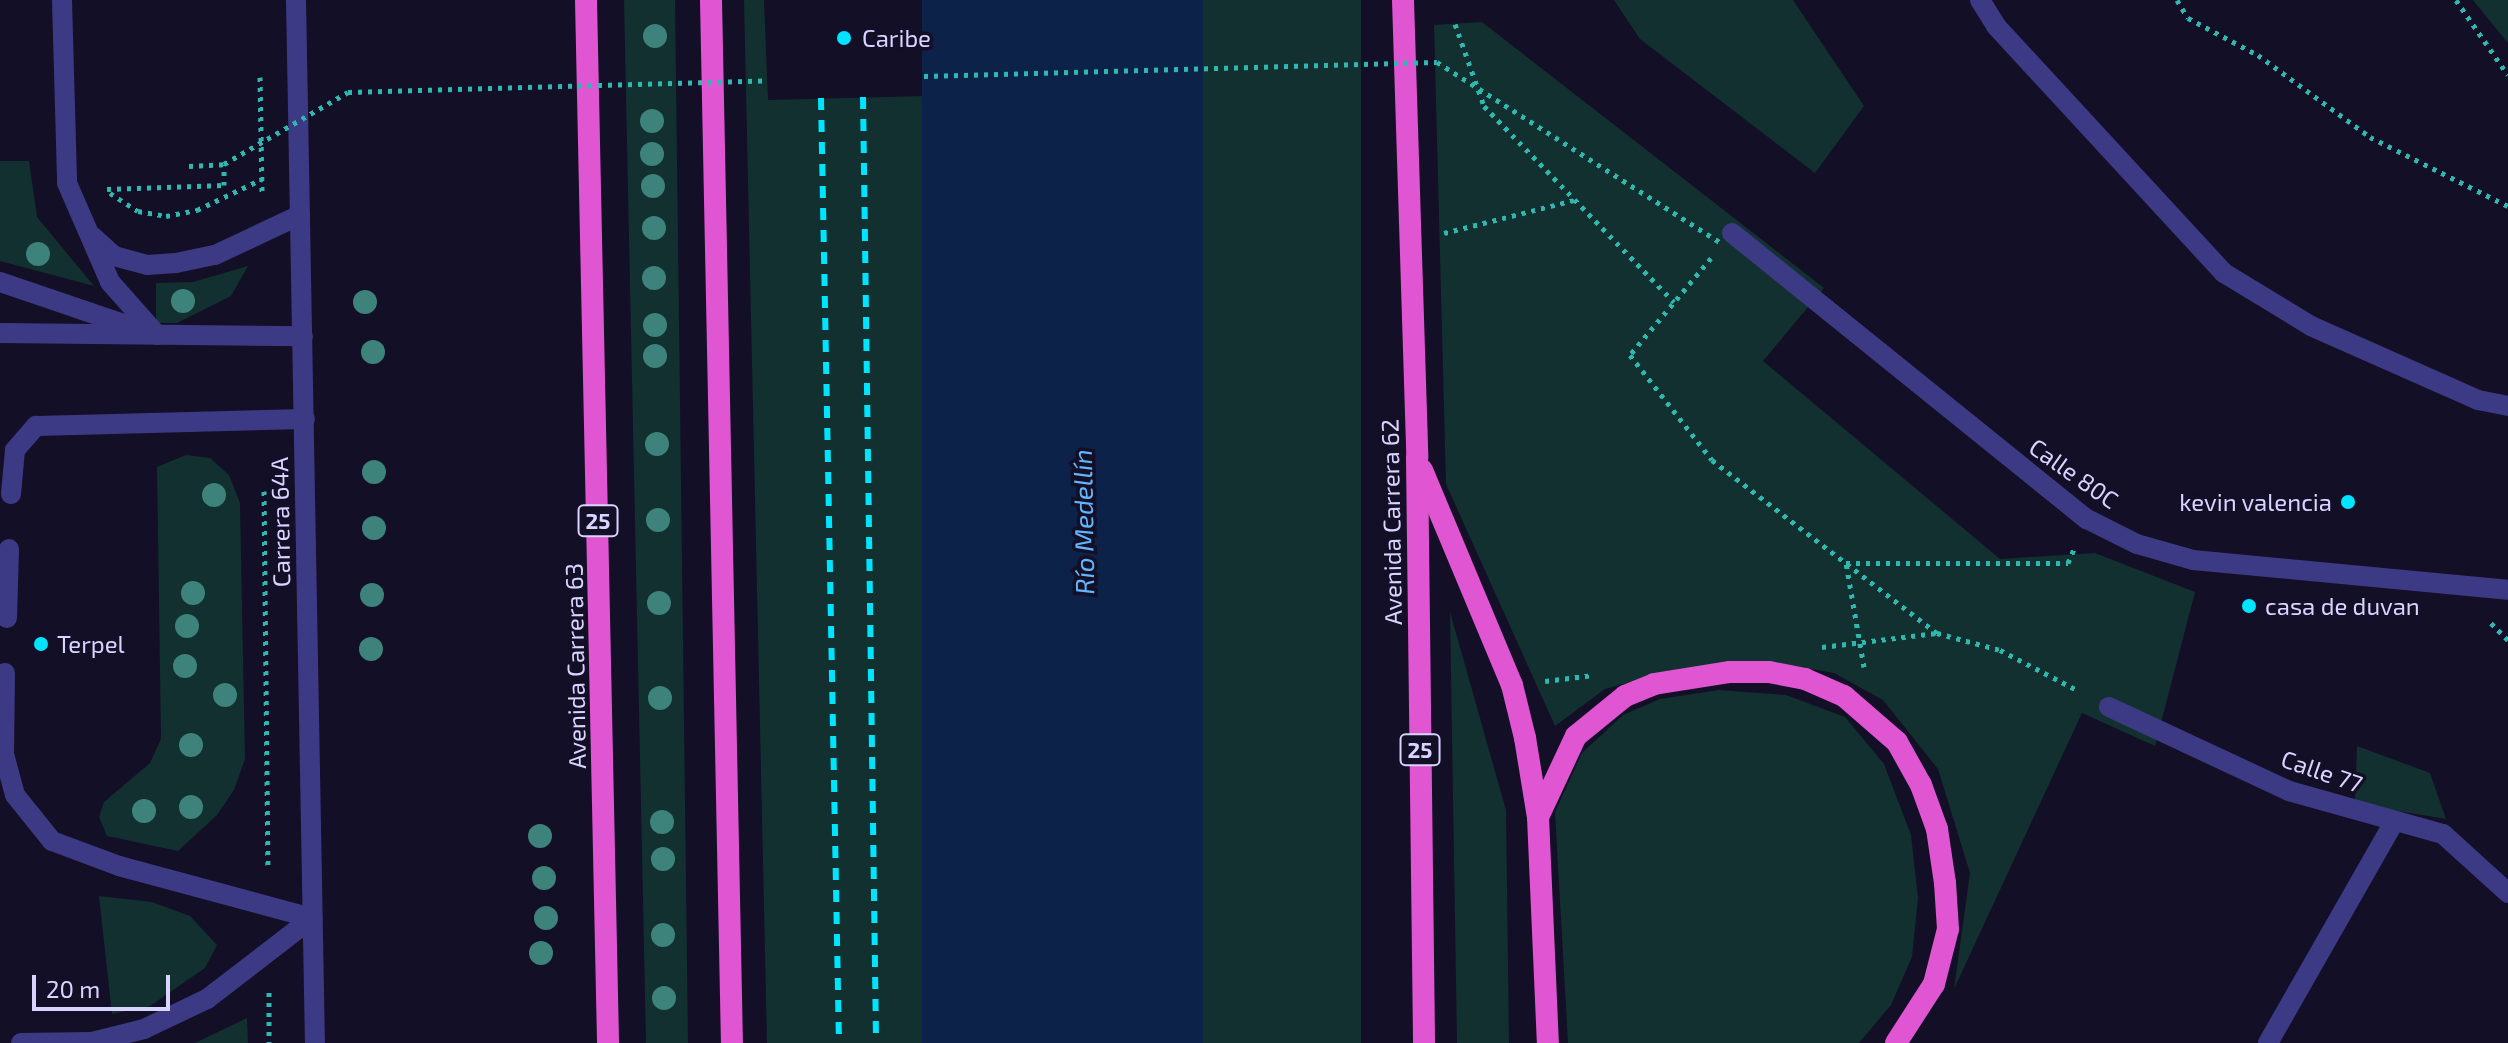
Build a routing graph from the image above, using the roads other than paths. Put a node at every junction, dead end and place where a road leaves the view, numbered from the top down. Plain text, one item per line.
1 (62, 0) edge
2 (296, 0) edge
3 (586, 0) edge
4 (711, 0) edge
5 (1403, 0) edge
6 (1980, 0) edge
7 (300, 215) junction
8 (86, 231) junction
9 (1727, 238) road end
10 (0, 282) edge
11 (0, 333) edge
12 (157, 335) junction
13 (303, 336) junction
14 (2508, 406) edge
15 (305, 419) junction
16 (8, 450) edge
17 (1417, 458) junction
18 (11, 494) dead end
19 (9, 549) dead end
20 (2508, 590) edge
21 (7, 618) dead end
22 (5, 673) dead end
23 (2, 707) edge
24 (2109, 707) road end
25 (1538, 817) junction
26 (2394, 822) junction
27 (2508, 893) edge
28 (312, 918) junction
29 (21, 1043) edge
30 (315, 1043) edge
31 (608, 1043) edge
32 (732, 1043) edge
33 (1424, 1043) edge
34 (1548, 1043) edge
35 (1896, 1043) edge
36 (2268, 1043) edge

1 - 8 street
2 - 7 street, Carrera 64A
3 - 31 highway, Avenida Carrera 63 / 25
4 - 32 highway
5 - 17 highway, Avenida Carrera 62 / 25
6 - 14 street
7 - 8 street
7 - 13 street, Carrera 64A
8 - 12 street
9 - 20 street, Calle 80C
10 - 12 street
11 - 12 street
12 - 13 street
13 - 15 street, Carrera 64A
15 - 16 street
15 - 28 street, Carrera 64A
16 - 18 street
17 - 25 highway
17 - 33 highway, Avenida Carrera 62 / 25
19 - 21 street
22 - 23 street
23 - 28 street
24 - 26 street, Calle 77
25 - 34 highway
25 - 35 highway
26 - 27 street, Calle 77
26 - 36 street
28 - 29 street
28 - 30 street, Carrera 64A

